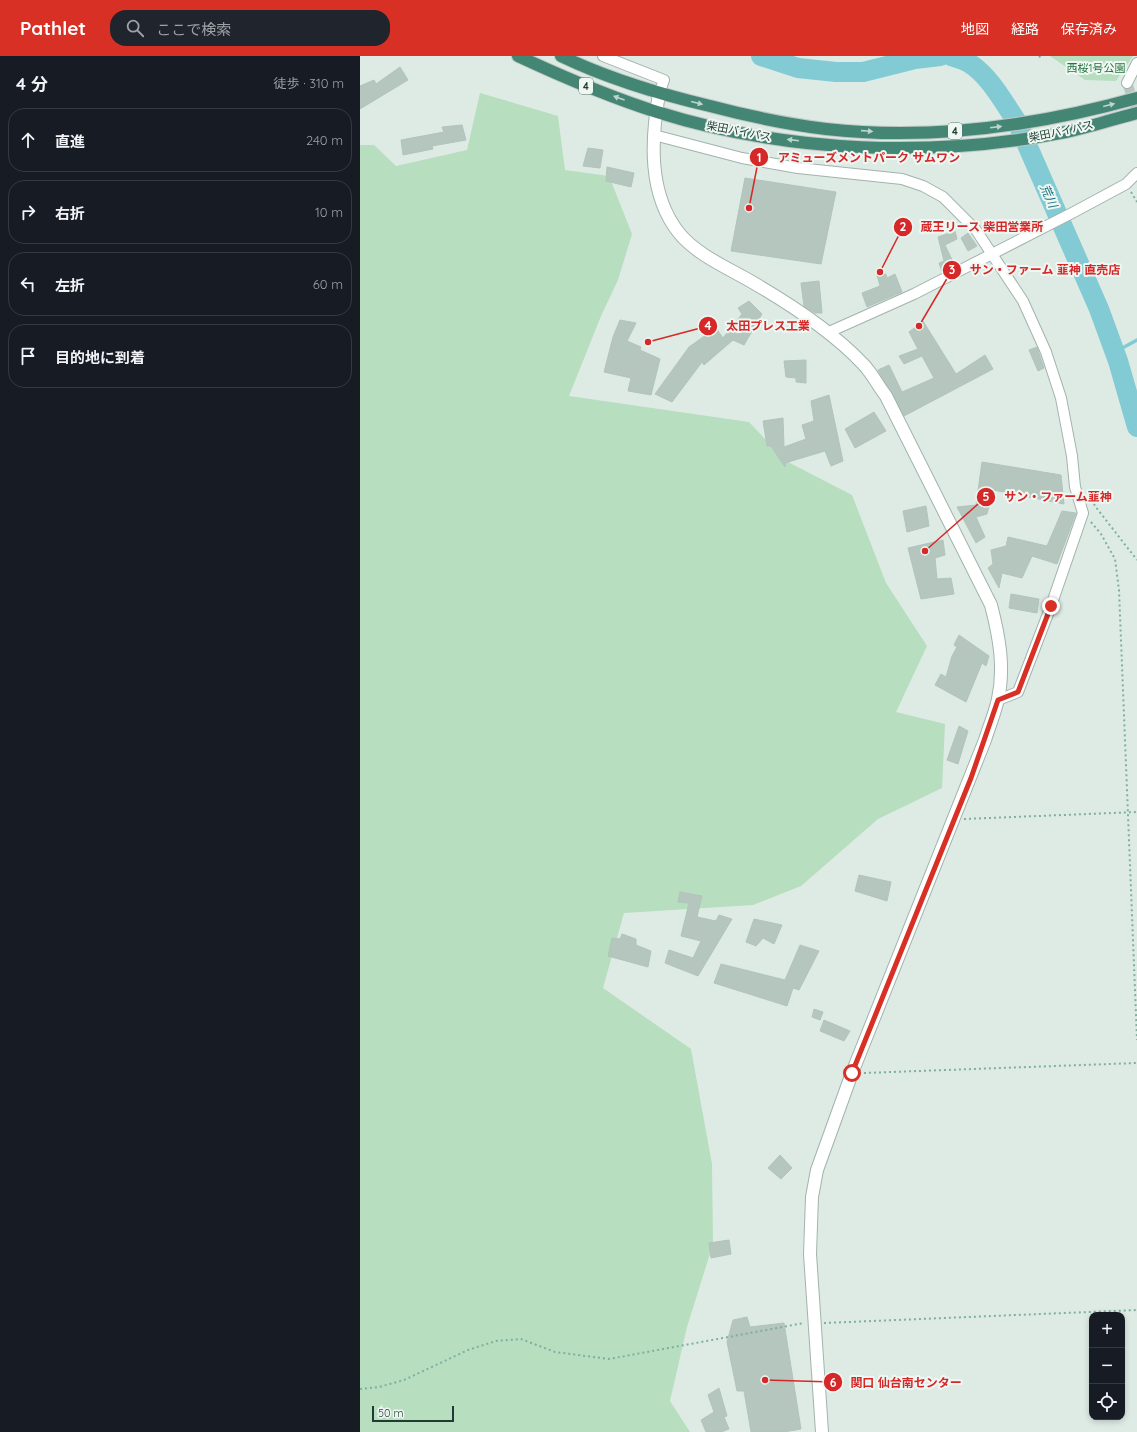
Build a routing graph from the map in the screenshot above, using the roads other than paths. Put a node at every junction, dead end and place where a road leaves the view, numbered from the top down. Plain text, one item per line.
1 (518, 56) edge
2 (561, 56) edge
3 (603, 56) edge
4 (1137, 63) edge
5 (1127, 83) dead end
6 (659, 94) junction
7 (1137, 98) edge
8 (656, 112) junction
9 (1137, 113) edge
10 (654, 135) junction
11 (1137, 173) edge
12 (991, 254) junction
13 (828, 332) junction
14 (998, 700) junction
15 (822, 1432) edge

8 -> 1 highway, 柴田バイパス / 4
2 - 6 highway, 柴田バイパス / 4
3 - 6 street
4 - 5 street
6 -> 7 highway, 柴田バイパス / 4
6 - 8 street
9 -> 8 highway, 柴田バイパス / 4
8 - 10 street
10 - 12 street
10 - 13 street
11 - 12 street
12 - 13 street
12 - 14 street
13 - 14 street
14 - 15 street

